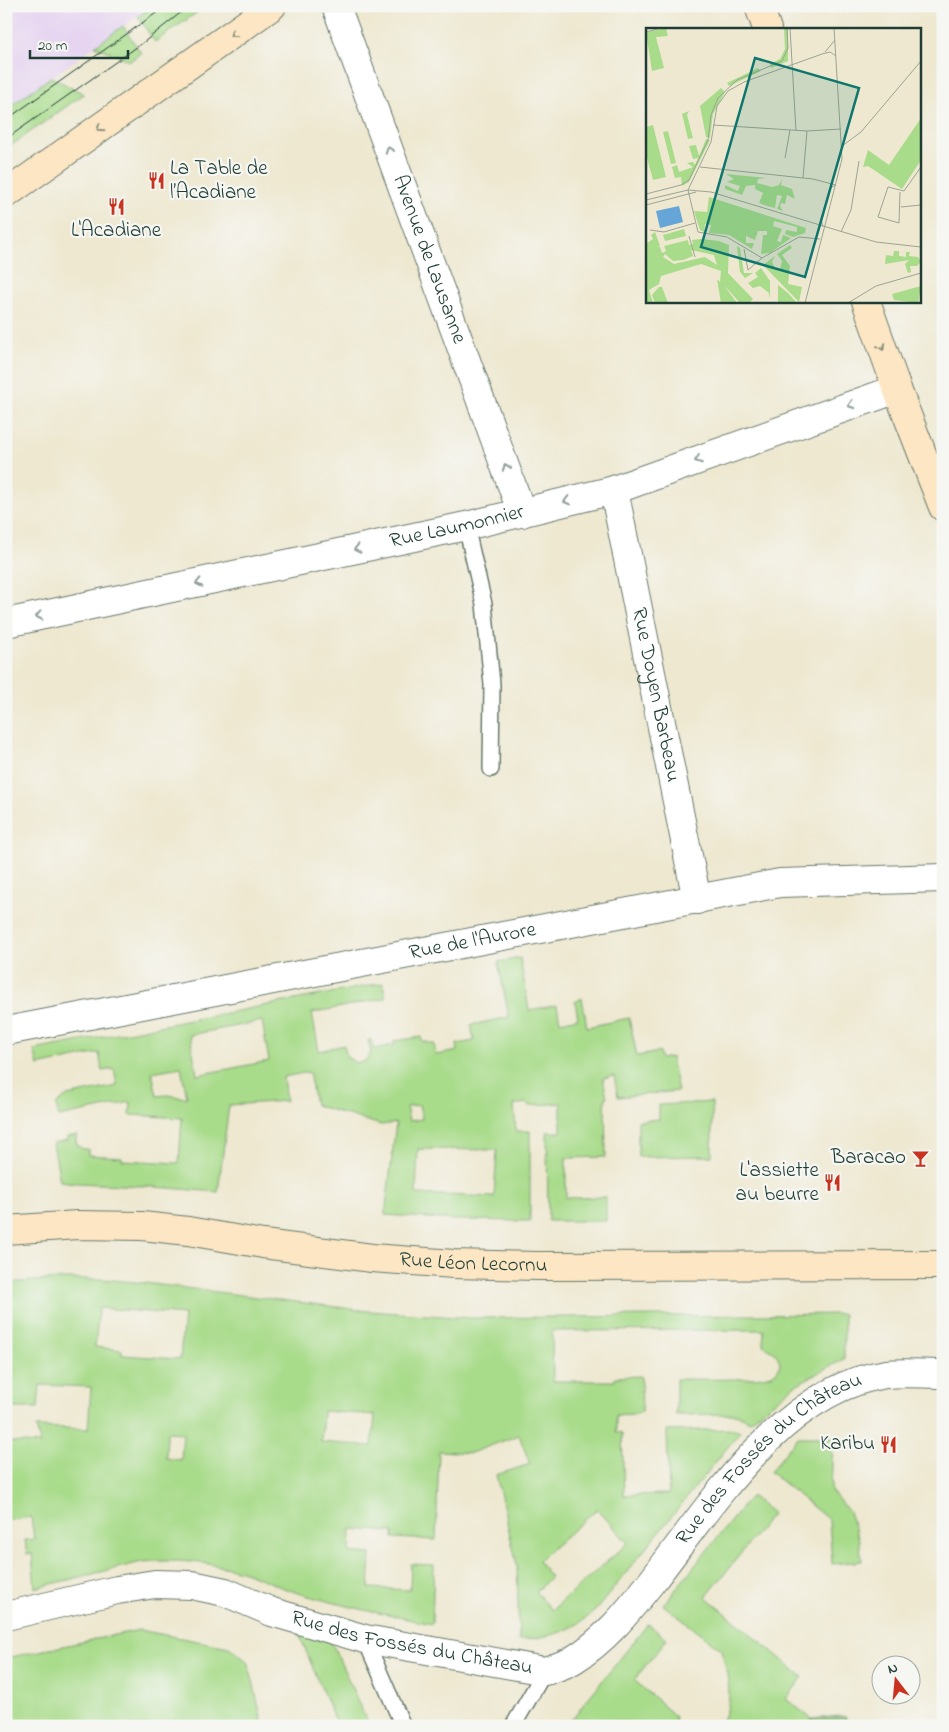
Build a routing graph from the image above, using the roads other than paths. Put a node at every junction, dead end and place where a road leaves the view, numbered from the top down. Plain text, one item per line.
1 (272, 6) edge
2 (336, 6) edge
3 (759, 6) edge
4 (767, 28) edge
5 (6, 194) edge
6 (866, 302) edge
7 (897, 389) junction
8 (614, 490) junction
9 (943, 508) edge
10 (522, 513) junction
11 (466, 526) junction
12 (6, 623) edge
13 (491, 769) dead end
14 (943, 878) edge
15 (697, 900) junction
16 (6, 1032) edge
17 (6, 1230) edge
18 (943, 1265) edge
19 (943, 1374) edge
20 (6, 1616) edge
21 (365, 1639) junction
22 (545, 1671) junction
23 (403, 1726) edge
24 (513, 1726) edge

1 -> 5 main road
10 -> 2 street, Avenue de Lausanne
3 - 4 main road
6 -> 7 main road
7 -> 8 street, Rue Laumonnier
7 - 9 main road
8 -> 10 street, Rue Laumonnier
8 - 15 street, Rue Doyen Barbeau
10 - 11 street, Rue Laumonnier
11 -> 12 street, Rue Laumonnier
11 - 13 lane
14 - 15 street, Rue de l'Aurore
15 - 16 street, Rue de l'Aurore
17 - 18 main road, Rue Léon Lecornu
19 - 22 street, Rue des Fossés du Château
20 - 21 street, Rue des Fossés du Château
21 - 22 street, Rue des Fossés du Château
21 - 23 lane
22 - 24 lane

